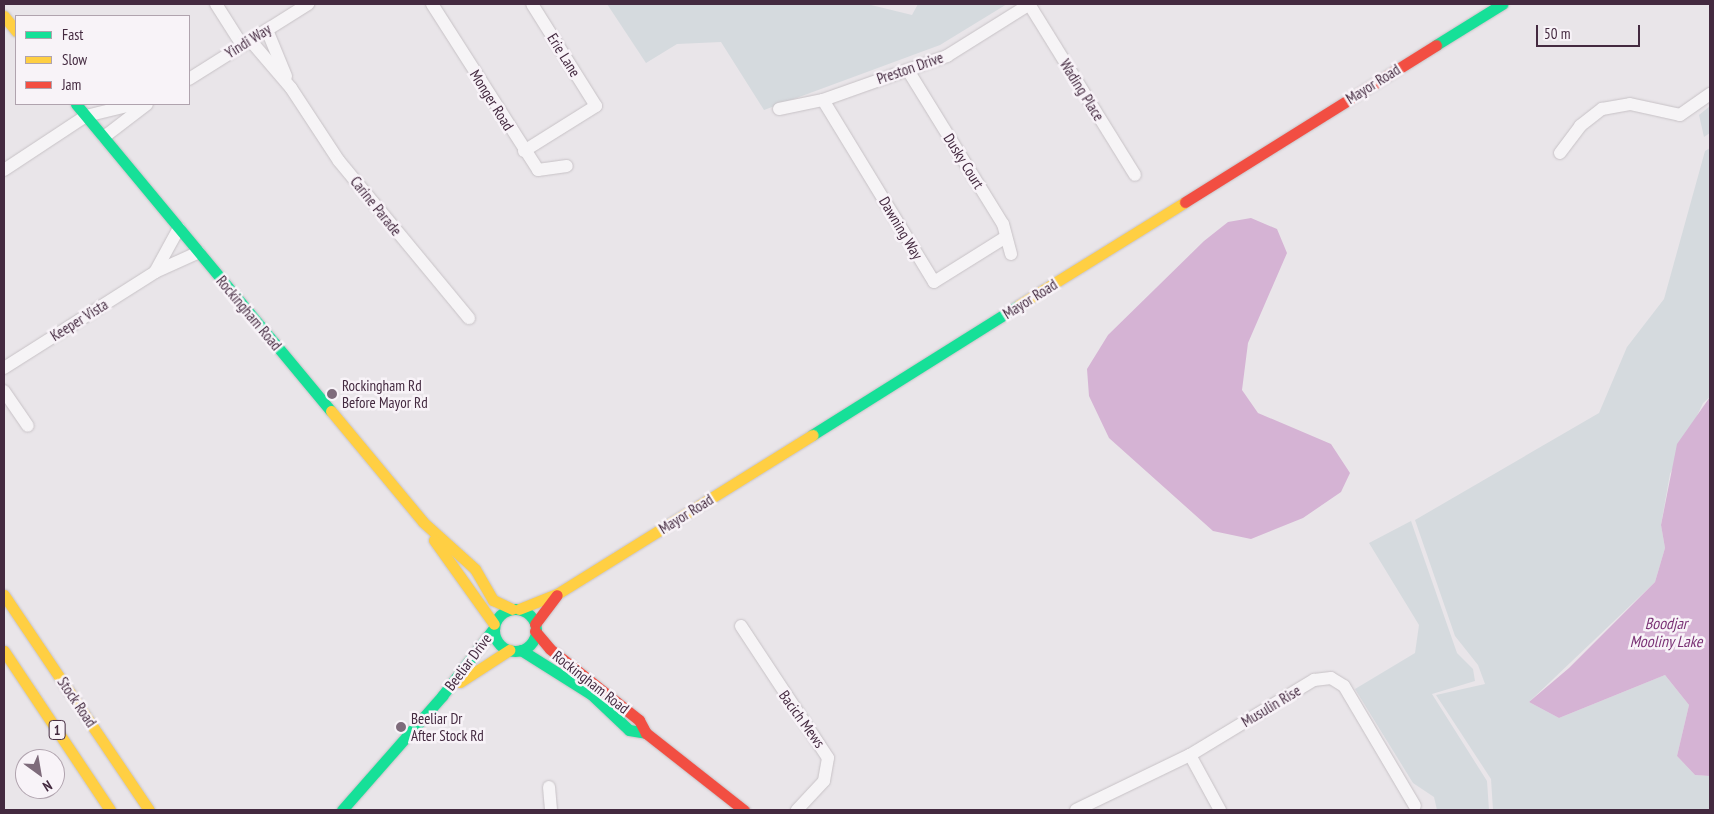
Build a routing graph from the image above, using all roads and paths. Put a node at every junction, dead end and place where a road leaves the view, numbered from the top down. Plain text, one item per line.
1 (216, 4) edge
2 (308, 4) edge
3 (432, 4) edge
4 (532, 4) edge
5 (1029, 4) edge
6 (1502, 4) edge
7 (4, 16) edge
8 (15, 30) edge
9 (266, 30) junction
10 (246, 43) junction
11 (909, 72) junction
12 (190, 78) edge
13 (291, 88) junction
14 (1710, 94) edge
15 (823, 100) junction
16 (77, 105) edge
17 (131, 105) edge
18 (146, 105) edge
19 (779, 109) dead end
20 (86, 116) junction
21 (104, 137) junction
22 (524, 151) junction
23 (1560, 153) dead end
24 (567, 166) dead end
25 (4, 170) edge
26 (1135, 175) dead end
27 (179, 228) junction
28 (1006, 237) junction
29 (199, 252) junction
30 (1011, 254) dead end
31 (155, 272) junction
32 (468, 318) dead end
33 (4, 368) edge
34 (4, 391) edge
35 (28, 426) dead end
36 (423, 522) junction
37 (557, 594) junction
38 (4, 595) edge
39 (515, 609) junction
40 (494, 626) junction
41 (741, 626) dead end
42 (535, 628) junction
43 (509, 650) junction
44 (521, 650) junction
45 (4, 651) edge
46 (442, 696) junction
47 (646, 733) junction
48 (1190, 755) junction
49 (549, 787) dead end
50 (1415, 806) dead end
51 (110, 810) edge
52 (148, 810) edge
53 (342, 810) edge
54 (551, 810) edge
55 (744, 810) edge
56 (797, 810) edge
57 (1076, 810) edge
58 (1220, 810) edge

1 - 10 street, Carine Parade
2 - 9 street, Yindi Way
3 - 22 street, Monger Road
4 - 22 street, Erie Lane
5 - 11 street, Preston Drive
5 - 26 street, Wading Place
6 - 37 main road, Mayor Road
7 - 8 main road
9 - 10 street, Yindi Way
9 - 13 street, Carine Parade
10 - 12 street, Yindi Way
10 - 13 street, Carine Parade
11 - 15 street, Preston Drive
11 - 28 street, Dusky Court
13 - 32 street, Carine Parade
14 - 23 street
15 - 19 street, Preston Drive
15 - 28 street, Dawning Way
16 - 20 main road, Rockingham Road
17 - 20 street
18 - 21 street
20 - 21 main road, Rockingham Road
20 - 25 street
21 - 27 main road, Rockingham Road
22 - 24 street, Monger Road
27 - 29 main road, Rockingham Road
27 - 31 street, Keeper Vista
28 - 30 street, Dusky Court
29 - 31 street, Keeper Vista
29 - 36 main road, Rockingham Road
31 - 33 street, Keeper Vista
34 - 35 street
36 - 39 main road, Rockingham Road
36 - 40 main road, Rockingham Road
37 - 39 main road, Mayor Road
37 - 42 main road, Mayor Road
38 - 52 main road, Stock Road / 1
39 - 40 main road
39 - 42 main road
40 - 43 main road
40 - 46 main road, Beeliar Drive
41 - 56 street, Bacich Mews
42 - 44 main road
42 - 47 main road, Rockingham Road
43 - 44 main road
43 - 46 main road, Beeliar Drive
44 - 47 main road, Rockingham Road
45 - 51 main road, 1
46 - 53 main road, Beeliar Drive
47 - 55 main road, Rockingham Road
48 - 50 street, Musulin Rise
48 - 57 street, Musulin Rise
48 - 58 street
49 - 54 street

